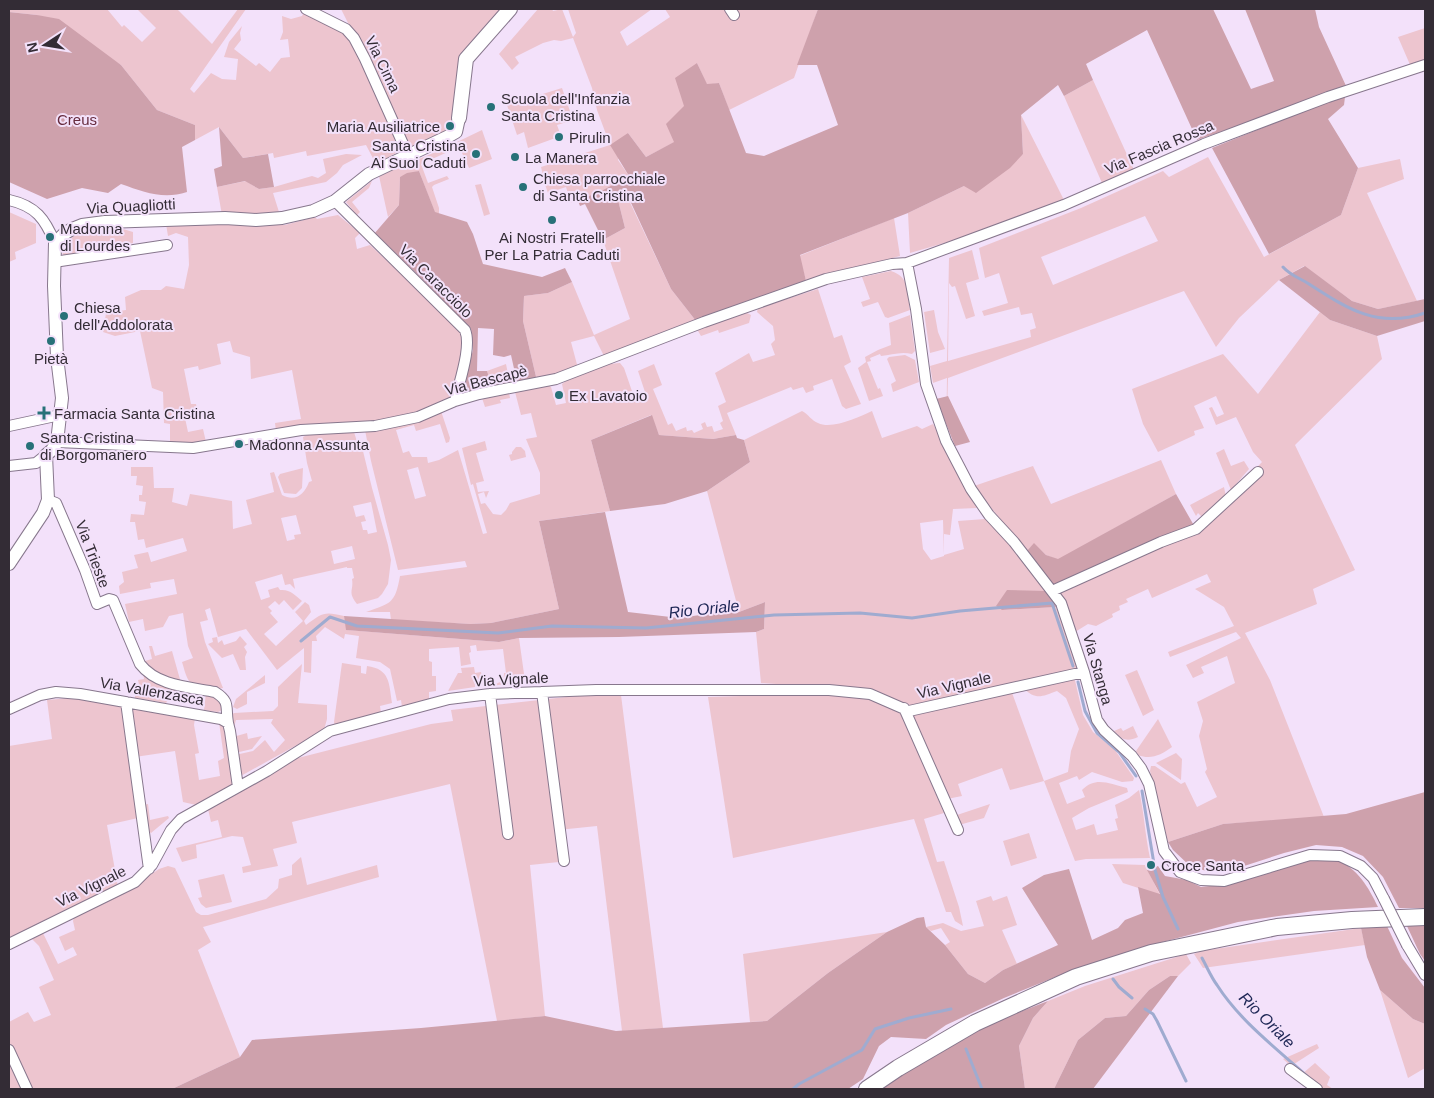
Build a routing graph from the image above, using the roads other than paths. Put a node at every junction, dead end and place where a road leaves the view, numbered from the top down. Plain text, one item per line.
1 (306, 9) edge
2 (510, 9) edge
3 (1425, 65) edge
4 (459, 118) joint
5 (408, 155) junction
6 (9, 200) edge
7 (335, 201) junction
8 (55, 244) junction
9 (167, 245) dead end
10 (54, 262) junction
11 (907, 263) junction
12 (455, 401) junction
13 (60, 415) junction
14 (9, 426) edge
15 (57, 442) junction
16 (46, 455) junction
17 (9, 466) edge
18 (1258, 472) dead end
19 (48, 500) junction
20 (9, 564) edge
21 (1052, 591) junction
22 (1084, 672) junction
23 (542, 692) junction
24 (490, 694) junction
25 (126, 702) junction
26 (904, 708) junction
27 (9, 709) edge
28 (228, 723) junction
29 (238, 787) junction
30 (958, 830) dead end
31 (508, 834) dead end
32 (564, 861) dead end
33 (149, 869) junction
34 (1425, 917) edge
35 (9, 944) edge
36 (1425, 975) edge
37 (9, 1050) edge
38 (1290, 1069) dead end
39 (27, 1089) edge
40 (867, 1089) edge
41 (1317, 1089) edge

1 - 5 street, Via Cima
2 - 4 main road
3 - 11 street, Via Fascia Rossa
4 - 5 street, Via Quagliotti
5 - 7 street, Via Quagliotti
6 - 8 street
7 - 8 street, Via Quagliotti
7 - 12 street, Via Caracciolo
8 - 10 street
9 - 10 street
10 - 13 street
11 - 12 street, Via Bascapè
11 - 21 street, Via Stanga
12 - 15 street, Via Bascapè
13 - 14 street
13 - 15 street
15 - 16 street
16 - 17 street
16 - 19 street
18 - 21 street
19 - 20 street
19 - 28 street, Via Trieste
21 - 22 street, Via Stanga
22 - 26 street, Via Vignale
22 - 36 street, Via Stanga, bridge
23 - 24 street, Via Vignale
23 - 26 street, Via Vignale
23 - 32 street
24 - 29 street, Via Vignale
24 - 31 street
25 - 27 street, Via Vallenzasca
25 - 28 street, Via Vallenzasca
25 - 33 street
26 - 30 street
28 - 29 street
29 - 33 street, Via Vignale
33 - 35 street, Via Vignale
34 - 40 highway
37 - 39 street
38 - 41 street

